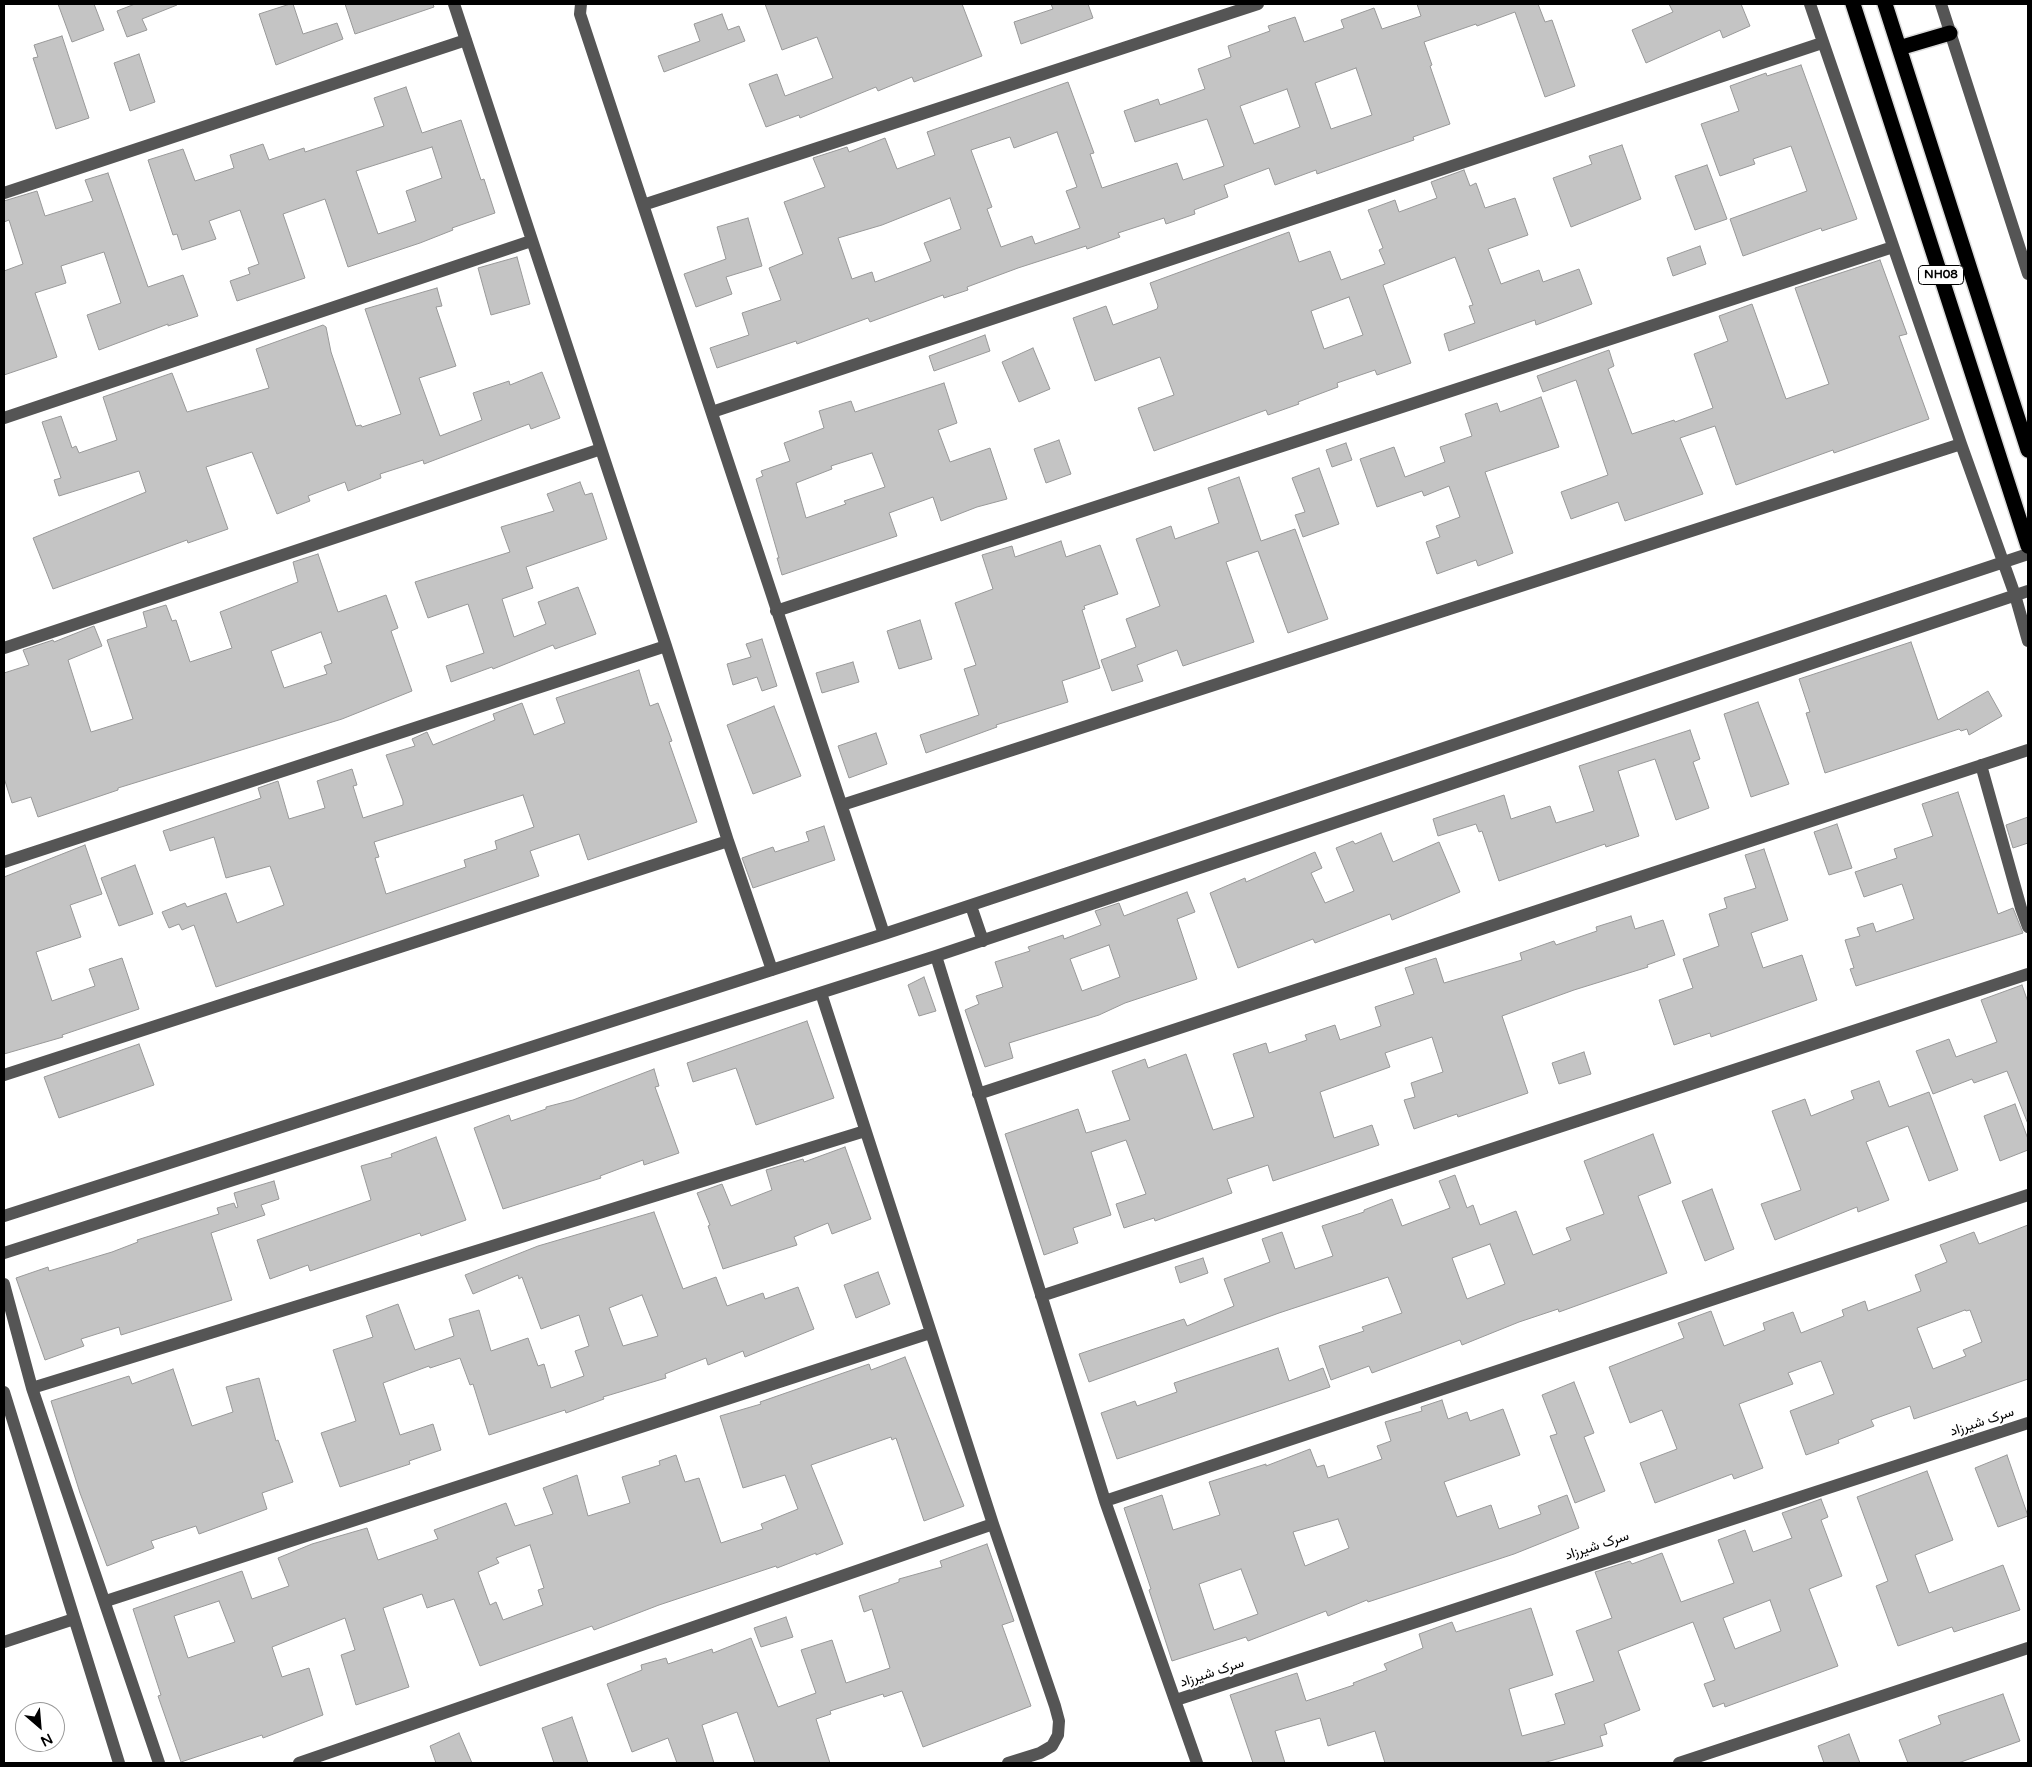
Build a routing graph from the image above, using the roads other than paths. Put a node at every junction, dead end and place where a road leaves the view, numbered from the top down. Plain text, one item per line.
1 (454, 4) edge
2 (581, 4) edge
3 (1258, 4) edge
4 (1810, 4) edge
5 (1853, 4) edge
6 (1885, 4) edge
7 (1941, 4) edge
8 (1950, 33) junction
9 (466, 40) junction
10 (1822, 43) junction
11 (1899, 48) junction
12 (4, 193) edge
13 (643, 205) junction
14 (531, 241) junction
15 (1893, 247) junction
16 (2028, 274) edge
17 (712, 412) junction
18 (4, 418) edge
19 (1961, 444) junction
20 (601, 449) junction
21 (2028, 450) edge
22 (2028, 546) edge
23 (2028, 554) edge
24 (2002, 562) junction
25 (2028, 591) edge
26 (2015, 595) junction
27 (776, 611) junction
28 (2028, 641) edge
29 (666, 646) junction
30 (4, 648) edge
31 (2028, 750) edge
32 (1980, 765) junction
33 (842, 805) junction
34 (728, 842) junction
35 (4, 862) edge
36 (971, 906) junction
37 (2028, 927) edge
38 (884, 934) junction
39 (983, 941) junction
40 (936, 956) junction
41 (772, 970) junction
42 (2028, 974) edge
43 (821, 993) junction
44 (4, 1075) edge
45 (978, 1094) junction
46 (865, 1131) junction
47 (2028, 1195) edge
48 (4, 1216) edge
49 (4, 1253) edge
50 (4, 1284) edge
51 (1041, 1296) junction
52 (930, 1333) junction
53 (32, 1388) junction
54 (4, 1392) edge
55 (2028, 1423) edge
56 (1105, 1501) junction
57 (993, 1524) junction
58 (106, 1601) junction
59 (74, 1619) junction
60 (4, 1642) edge
61 (2028, 1648) edge
62 (1176, 1700) junction
63 (118, 1763) edge
64 (159, 1763) edge
65 (299, 1763) edge
66 (1008, 1763) edge
67 (1197, 1763) edge
68 (1679, 1763) edge

1 - 9 street
2 - 13 street
3 - 13 street
4 - 10 street
5 - 22 highway, NH08
6 - 11 highway, NH08
7 - 8 street
8 - 11 highway
8 - 16 street
9 - 12 street
9 - 14 street
10 - 15 street
10 - 17 street
11 - 21 highway, NH08
13 - 17 street
14 - 18 street
14 - 20 street
15 - 19 street
15 - 27 street
17 - 27 street
19 - 24 street
19 - 33 street
20 - 29 street
20 - 30 street
23 - 24 street
24 - 26 street
24 - 36 street
25 - 26 street
26 - 28 street
26 - 39 street
27 - 33 street
29 - 34 street
29 - 35 street
31 - 32 street
32 - 37 street
32 - 45 street
33 - 38 street
34 - 41 street
34 - 44 street
36 - 38 street
36 - 39 street
38 - 41 street
39 - 40 street
40 - 43 street
40 - 45 street
41 - 48 street
42 - 51 street
43 - 46 street
43 - 49 street
45 - 51 street
46 - 52 street
46 - 53 street
47 - 56 street
50 - 53 street
51 - 56 street
52 - 57 street
52 - 58 street
53 - 58 street
54 - 59 street
55 - 62 street, سرک شیرزاد
56 - 62 street
57 - 65 street
57 - 66 street
58 - 64 street
59 - 60 street
59 - 63 street
61 - 68 street
62 - 67 street

